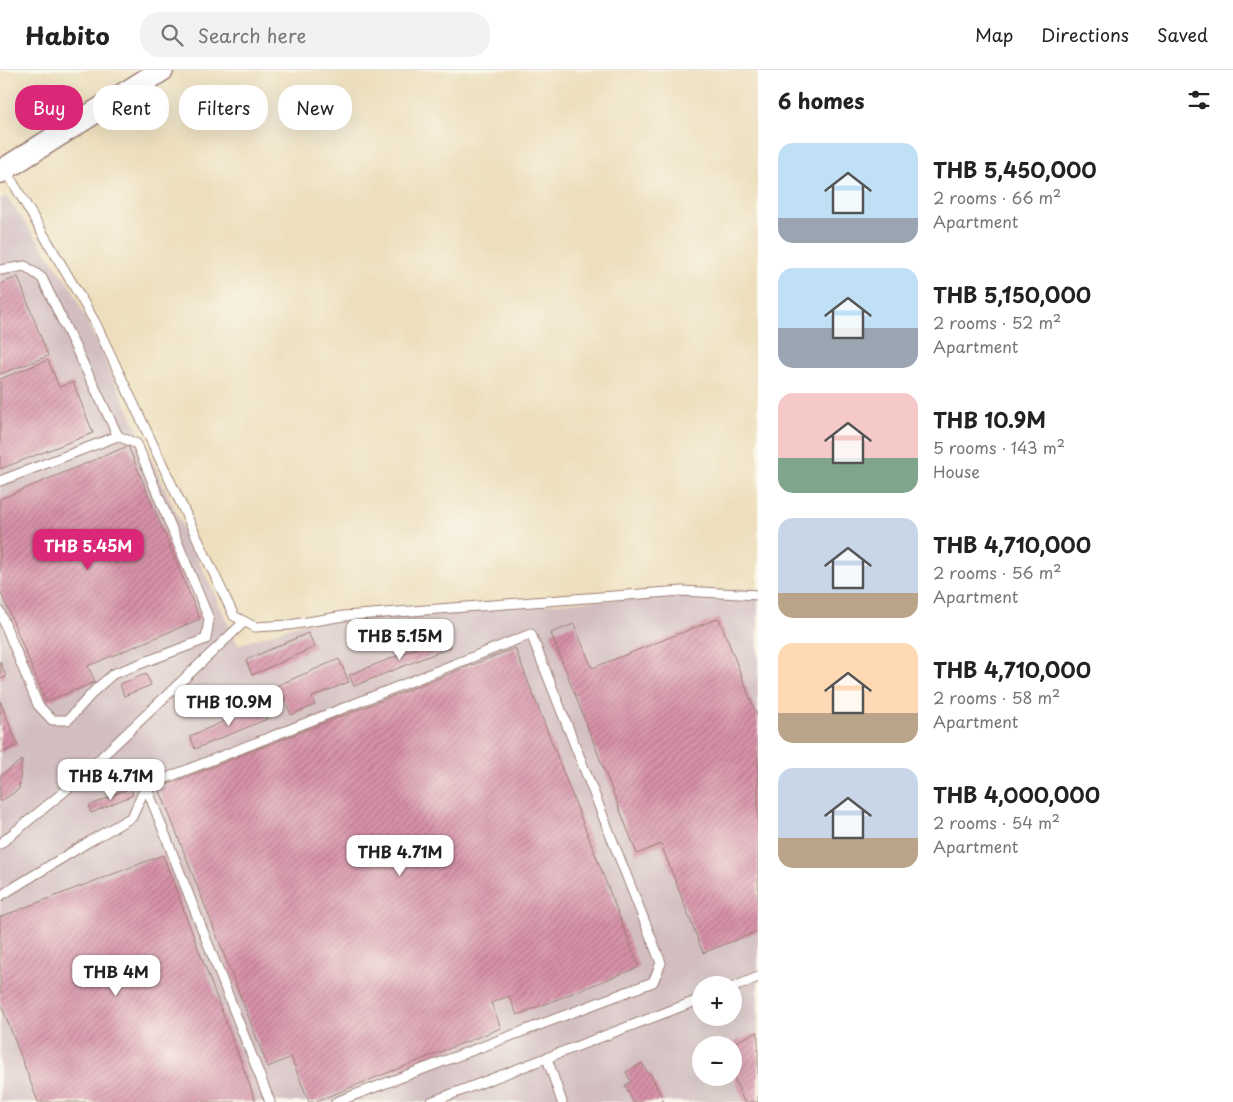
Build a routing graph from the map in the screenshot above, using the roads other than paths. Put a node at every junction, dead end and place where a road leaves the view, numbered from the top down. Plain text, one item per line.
1 (162, 70) edge
2 (3, 170) edge
3 (0, 270) edge
4 (118, 436) junction
5 (0, 481) edge
6 (758, 596) edge
7 (0, 612) edge
8 (244, 622) junction
9 (146, 786) junction
10 (0, 844) edge
11 (0, 896) edge
12 (758, 977) edge
13 (742, 983) edge
14 (692, 1002) edge
15 (547, 1058) junction
16 (270, 1102) edge
17 (336, 1102) edge
18 (431, 1102) edge
19 (562, 1102) edge

1 - 2 street
2 - 8 lane
3 - 4 lane
4 - 5 lane
4 - 7 lane
6 - 8 lane
8 - 10 lane
9 - 11 lane
9 - 16 lane
9 - 17 lane
12 - 13 lane
14 - 15 lane
15 - 18 lane
15 - 19 lane

